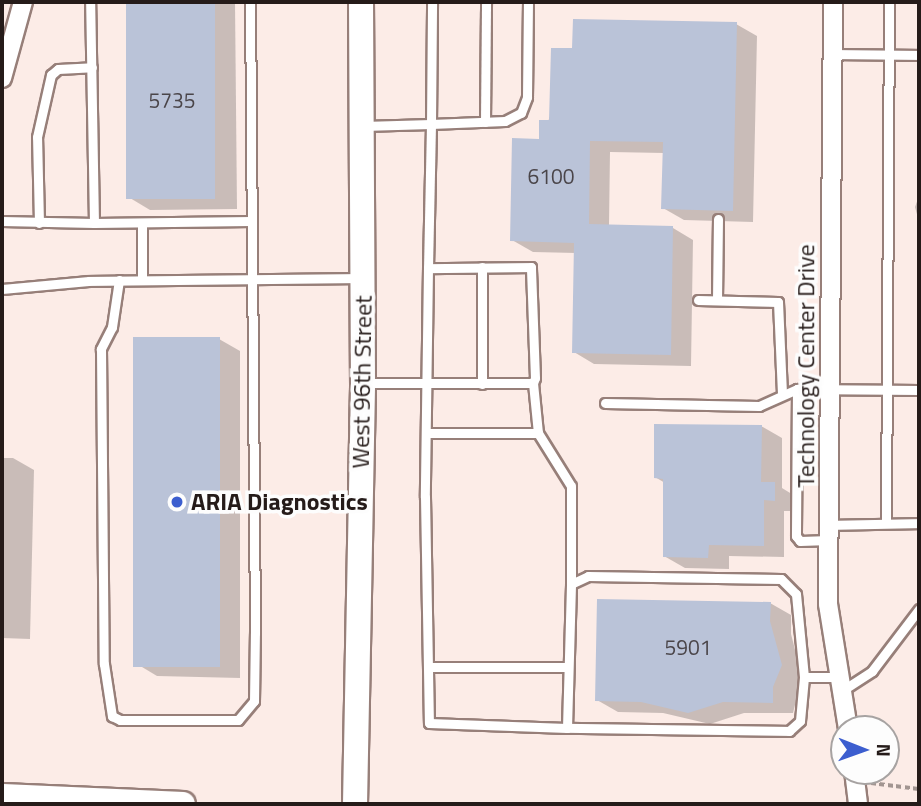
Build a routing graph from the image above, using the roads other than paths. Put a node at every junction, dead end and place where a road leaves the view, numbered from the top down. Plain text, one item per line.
1 (23, 2) edge
2 (90, 2) edge
3 (250, 2) edge
4 (361, 2) edge
5 (432, 2) edge
6 (486, 2) edge
7 (528, 2) edge
8 (833, 2) edge
9 (889, 2) edge
10 (834, 54) junction
11 (889, 55) junction
12 (919, 55) edge
13 (92, 67) junction
14 (2, 78) edge
15 (485, 122) junction
16 (431, 124) junction
17 (361, 126) junction
18 (718, 219) dead end
19 (2, 221) edge
20 (251, 221) junction
21 (39, 223) junction
22 (94, 223) junction
23 (142, 223) junction
24 (482, 267) junction
25 (428, 268) junction
26 (363, 278) junction
27 (251, 279) junction
28 (119, 280) junction
29 (142, 280) junction
30 (2, 289) edge
31 (698, 300) dead end
32 (718, 300) junction
33 (363, 383) junction
34 (533, 383) junction
35 (427, 384) junction
36 (482, 384) junction
37 (797, 388) junction
38 (830, 389) junction
39 (887, 390) junction
40 (919, 390) edge
41 (782, 392) junction
42 (605, 403) dead end
43 (426, 433) junction
44 (537, 433) junction
45 (886, 523) junction
46 (919, 523) edge
47 (829, 532) junction
48 (571, 584) junction
49 (919, 609) edge
50 (428, 667) junction
51 (566, 667) junction
52 (804, 677) junction
53 (843, 683) junction
54 (846, 715) edge
55 (567, 728) junction
56 (855, 785) edge
57 (2, 796) edge
58 (183, 804) edge
59 (355, 804) edge
60 (858, 804) edge

1 - 14 street
2 - 13 lane
3 - 20 lane
4 - 17 main road, West 96th Street
5 - 16 lane
6 - 15 lane
7 - 15 lane
8 - 10 street, Technology Center Drive
9 - 11 lane
10 - 11 lane
10 - 38 street, Technology Center Drive
11 - 12 lane
11 - 39 lane
13 - 21 lane
13 - 22 lane
15 - 16 lane
16 - 17 lane
16 - 25 lane
17 - 26 main road, West 96th Street
18 - 32 lane
19 - 21 lane
20 - 23 lane
20 - 27 lane
21 - 22 lane
22 - 23 lane
23 - 29 lane
24 - 25 lane
24 - 34 lane
24 - 36 lane
25 - 35 lane
26 - 27 lane
26 - 33 main road, West 96th Street
27 - 28 lane
27 - 29 lane
28 - 29 lane
28 - 30 lane
31 - 32 lane
32 - 41 lane
33 - 35 lane
33 - 59 main road, West 96th Street
34 - 36 lane
34 - 44 lane
35 - 36 lane
35 - 43 lane
37 - 38 lane
37 - 41 lane
37 - 47 lane
38 - 39 lane
38 - 47 street, Technology Center Drive
39 - 40 lane
39 - 45 lane
41 - 42 lane
43 - 44 lane
43 - 50 lane
44 - 48 lane
45 - 46 lane
45 - 47 lane
47 - 53 street, Technology Center Drive
48 - 51 lane
48 - 52 lane
49 - 53 lane
50 - 51 lane
50 - 55 lane
51 - 55 lane
52 - 53 lane
52 - 55 lane
53 - 54 street, Technology Center Drive
56 - 60 street
57 - 58 main road

